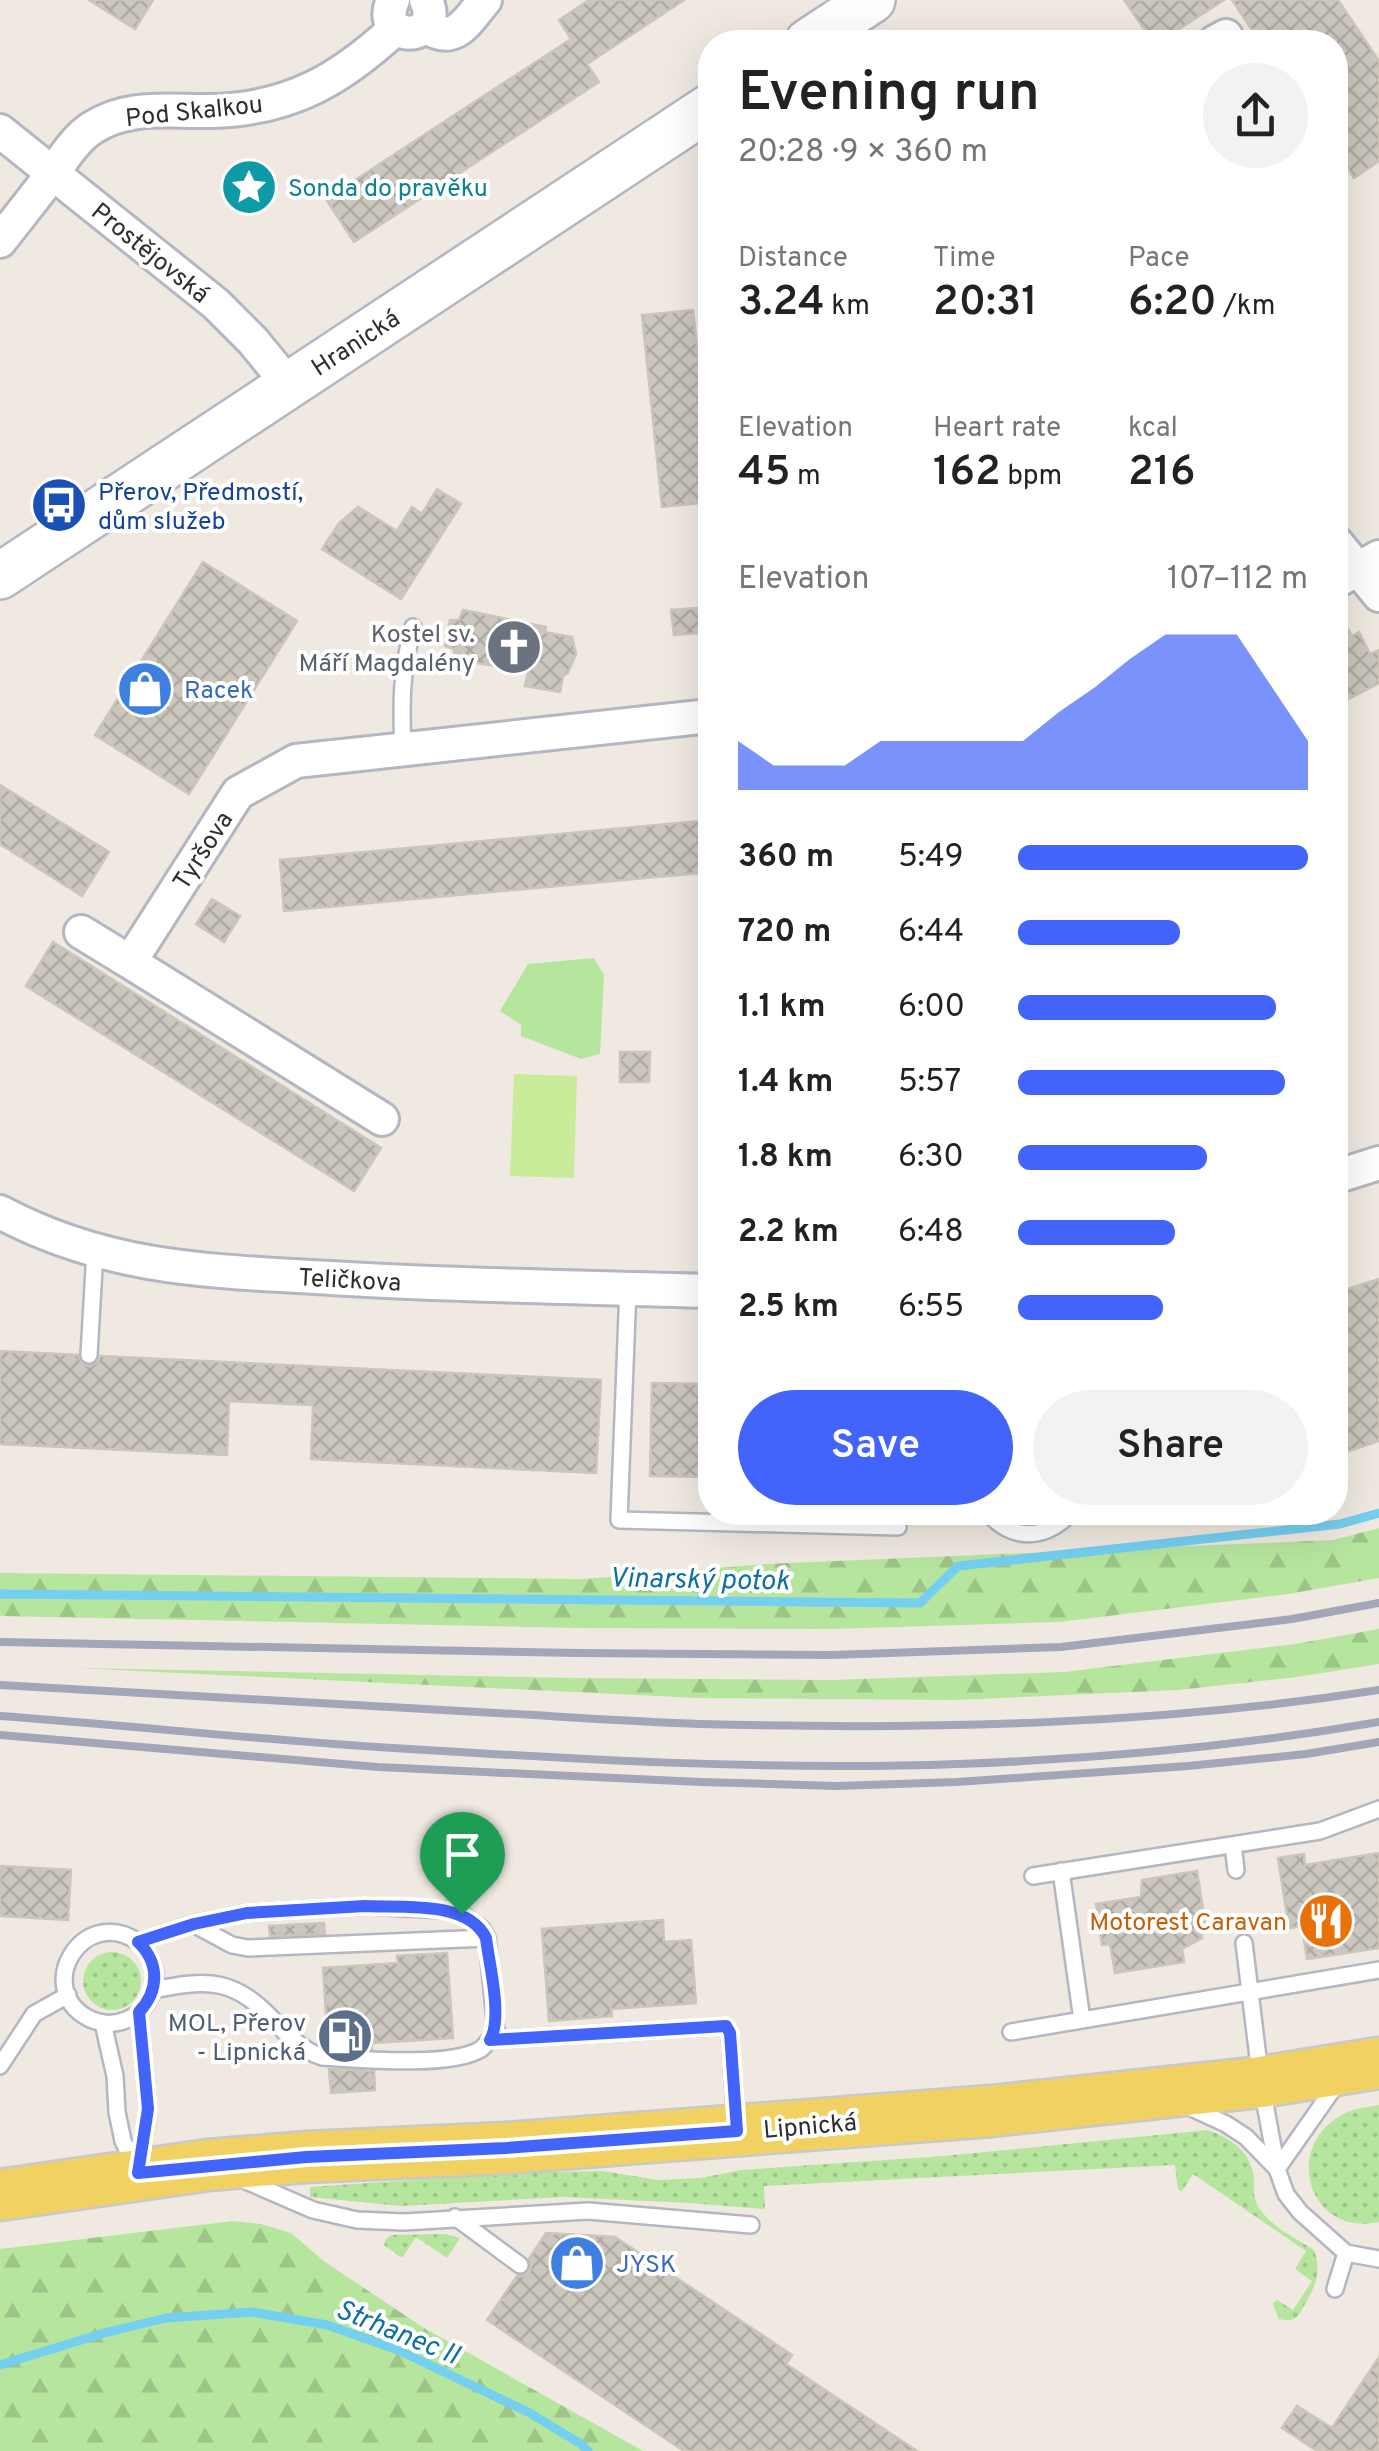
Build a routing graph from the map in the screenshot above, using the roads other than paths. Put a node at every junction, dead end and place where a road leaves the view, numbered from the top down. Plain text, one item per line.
1 (485, 0) edge
2 (866, 2) edge
3 (403, 9) edge
4 (825, 30) edge
5 (698, 115) edge
6 (0, 131) edge
7 (53, 173) junction
8 (0, 241) edge
9 (289, 385) junction
10 (0, 576) edge
11 (412, 627) dead end
12 (698, 717) edge
13 (403, 749) junction
14 (82, 932) dead end
15 (130, 962) junction
16 (382, 1120) dead end
17 (1379, 1162) edge
18 (1348, 1172) edge
19 (0, 1212) edge
20 (95, 1250) junction
21 (628, 1288) junction
22 (698, 1290) edge
23 (89, 1356) dead end
24 (698, 1522) edge
25 (852, 1525) edge
26 (1000, 1525) edge
27 (1058, 1525) edge
28 (898, 1526) dead end
29 (1379, 1809) edge
30 (1234, 1845) junction
31 (1236, 1870) dead end
32 (1061, 1871) junction
33 (1033, 1876) dead end
34 (194, 1924) junction
35 (486, 1938) junction
36 (138, 1942) junction
37 (1244, 1943) dead end
38 (1379, 1970) edge
39 (153, 1990) junction
40 (1251, 1992) junction
41 (68, 1995) junction
42 (139, 2012) junction
43 (1082, 2020) junction
44 (104, 2023) junction
45 (1011, 2032) dead end
46 (490, 2040) junction
47 (0, 2066) edge
48 (1364, 2066) edge
49 (1261, 2082) junction
50 (1158, 2092) junction
51 (737, 2131) junction
52 (208, 2165) junction
53 (1277, 2169) junction
54 (138, 2173) junction
55 (0, 2195) edge
56 (456, 2217) junction
57 (751, 2225) dead end
58 (1346, 2253) junction
59 (1379, 2259) edge
60 (520, 2265) dead end
61 (1336, 2289) dead end

1 - 3 street
2 - 4 main road
3 - 7 street, Pod Skalkou
5 - 9 main road, Hranická
6 - 7 street, Prostějovská
7 - 8 street, Pod Skalkou
7 - 9 street, Prostějovská
9 - 10 main road, Hranická
11 - 13 lane
12 - 13 street, Tyršova
13 - 15 street, Tyršova
14 - 15 street
15 - 16 street
17 - 18 street
19 - 20 street, Teličkova
20 - 21 street, Teličkova
20 - 23 lane
21 - 22 street, Teličkova
21 - 24 lane
25 - 28 lane
26 - 27 lane
29 - 30 lane
30 - 31 lane
30 - 32 lane
32 - 33 lane
32 - 43 lane
34 - 35 lane
34 - 35 lane
34 - 36 lane
35 - 46 lane
36 - 39 lane
36 - 41 lane
37 - 40 lane
38 - 40 lane
39 - 42 lane
39 - 46 lane
40 - 43 lane
40 - 49 lane
41 - 44 lane
41 - 47 lane
42 - 44 lane
42 - 54 lane
43 - 45 lane
44 - 54 lane
46 - 51 lane
48 - 49 main road, Lipnická
48 - 53 lane
49 - 50 main road, Lipnická
49 - 53 lane
50 - 51 main road, Lipnická
50 - 53 lane
51 - 52 main road, Lipnická
52 - 54 main road, Lipnická
52 - 56 lane
53 - 58 lane
54 - 55 main road, Lipnická
56 - 57 lane
56 - 60 lane
58 - 59 lane
58 - 61 lane

